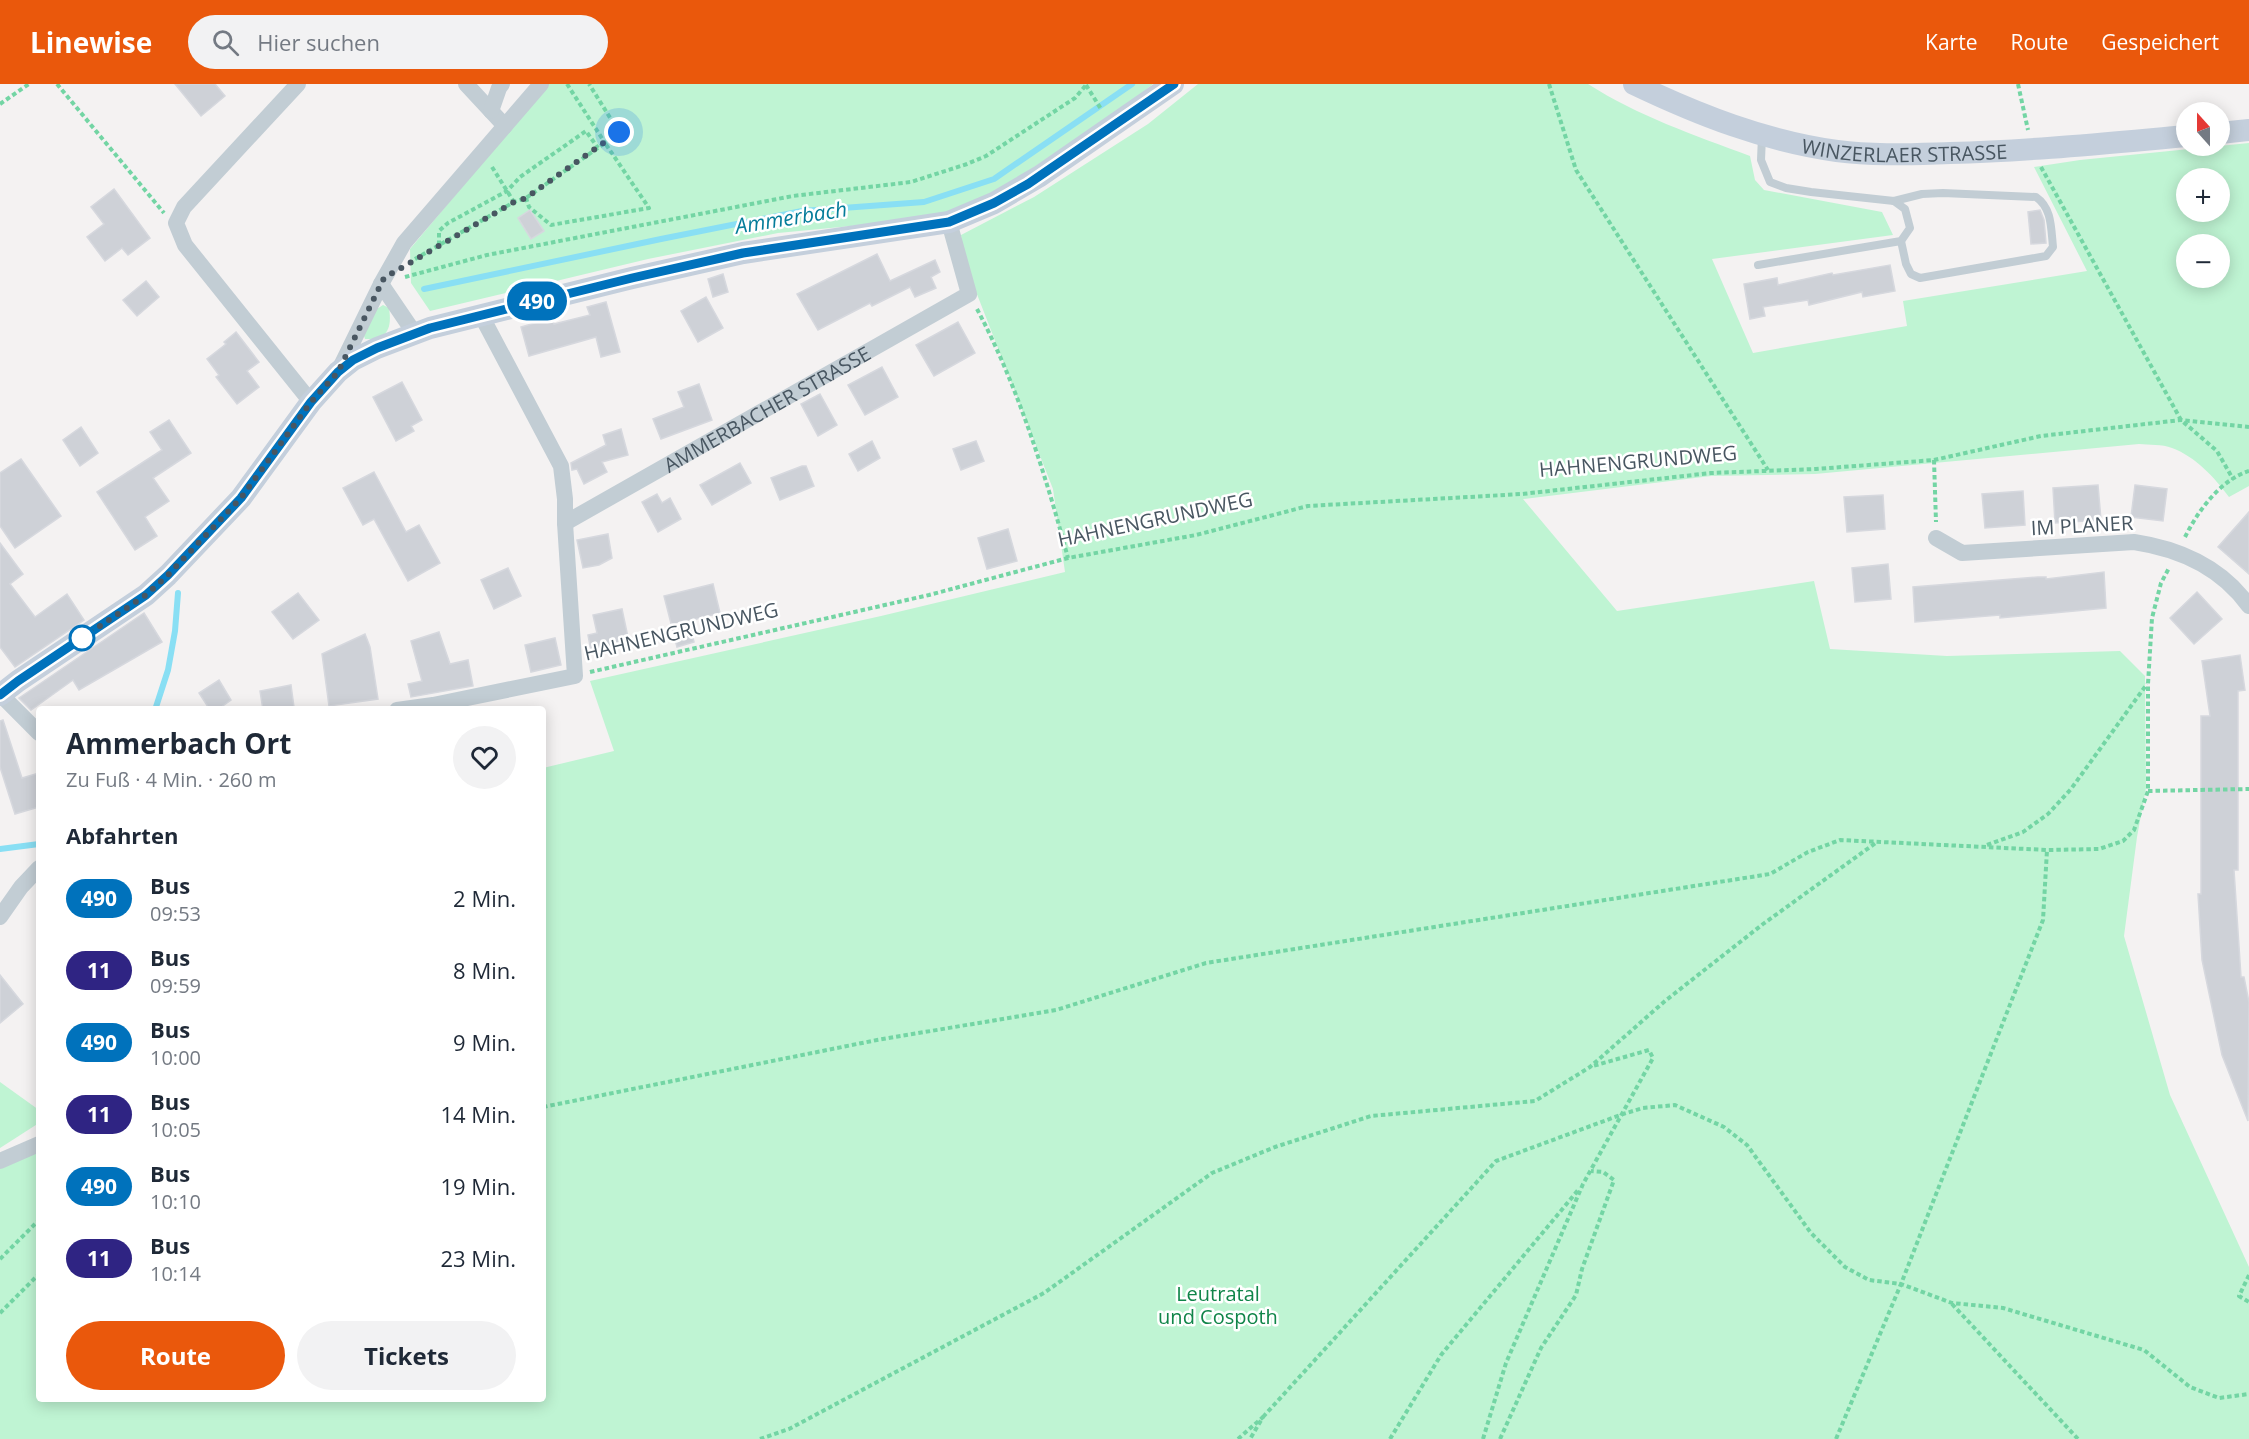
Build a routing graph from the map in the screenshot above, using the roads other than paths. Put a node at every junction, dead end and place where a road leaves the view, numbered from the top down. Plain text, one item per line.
1 (298, 84) edge
2 (466, 84) edge
3 (502, 84) edge
4 (542, 84) edge
5 (1173, 84) edge
6 (1634, 84) edge
7 (491, 111) junction
8 (505, 126) junction
9 (2249, 130) edge
10 (2230, 132) edge
11 (1762, 135) junction
12 (2176, 137) edge
13 (1894, 201) junction
14 (949, 222) junction
15 (1902, 241) junction
16 (1758, 265) dead end
17 (382, 281) junction
18 (481, 315) junction
19 (415, 333) junction
20 (338, 372) junction
21 (311, 402) junction
22 (565, 523) junction
23 (1936, 538) dead end
24 (2249, 606) edge
25 (0, 694) edge
26 (426, 706) edge
27 (36, 730) edge
28 (36, 872) edge
29 (1, 913) edge
30 (36, 1145) edge
31 (0, 1161) edge

1 - 21 street
2 - 7 street
3 - 7 street
4 - 8 street
5 - 14 main road
6 - 11 main road, WINZERLAER STRASSE
7 - 8 street
8 - 17 street
9 - 10 main road
11 - 12 main road, WINZERLAER STRASSE
11 - 13 lane
13 - 15 lane
13 - 15 lane
14 - 18 main road
14 - 22 street, AMMERBACHER STRASSE
15 - 16 lane
17 - 19 street
17 - 20 street
18 - 19 main road
18 - 22 street
19 - 20 main road
20 - 21 main road
21 - 25 main road
22 - 26 street, HAHNENGRUNDWEG
23 - 24 street, IM PLANER
25 - 27 street
28 - 29 street
30 - 31 street

